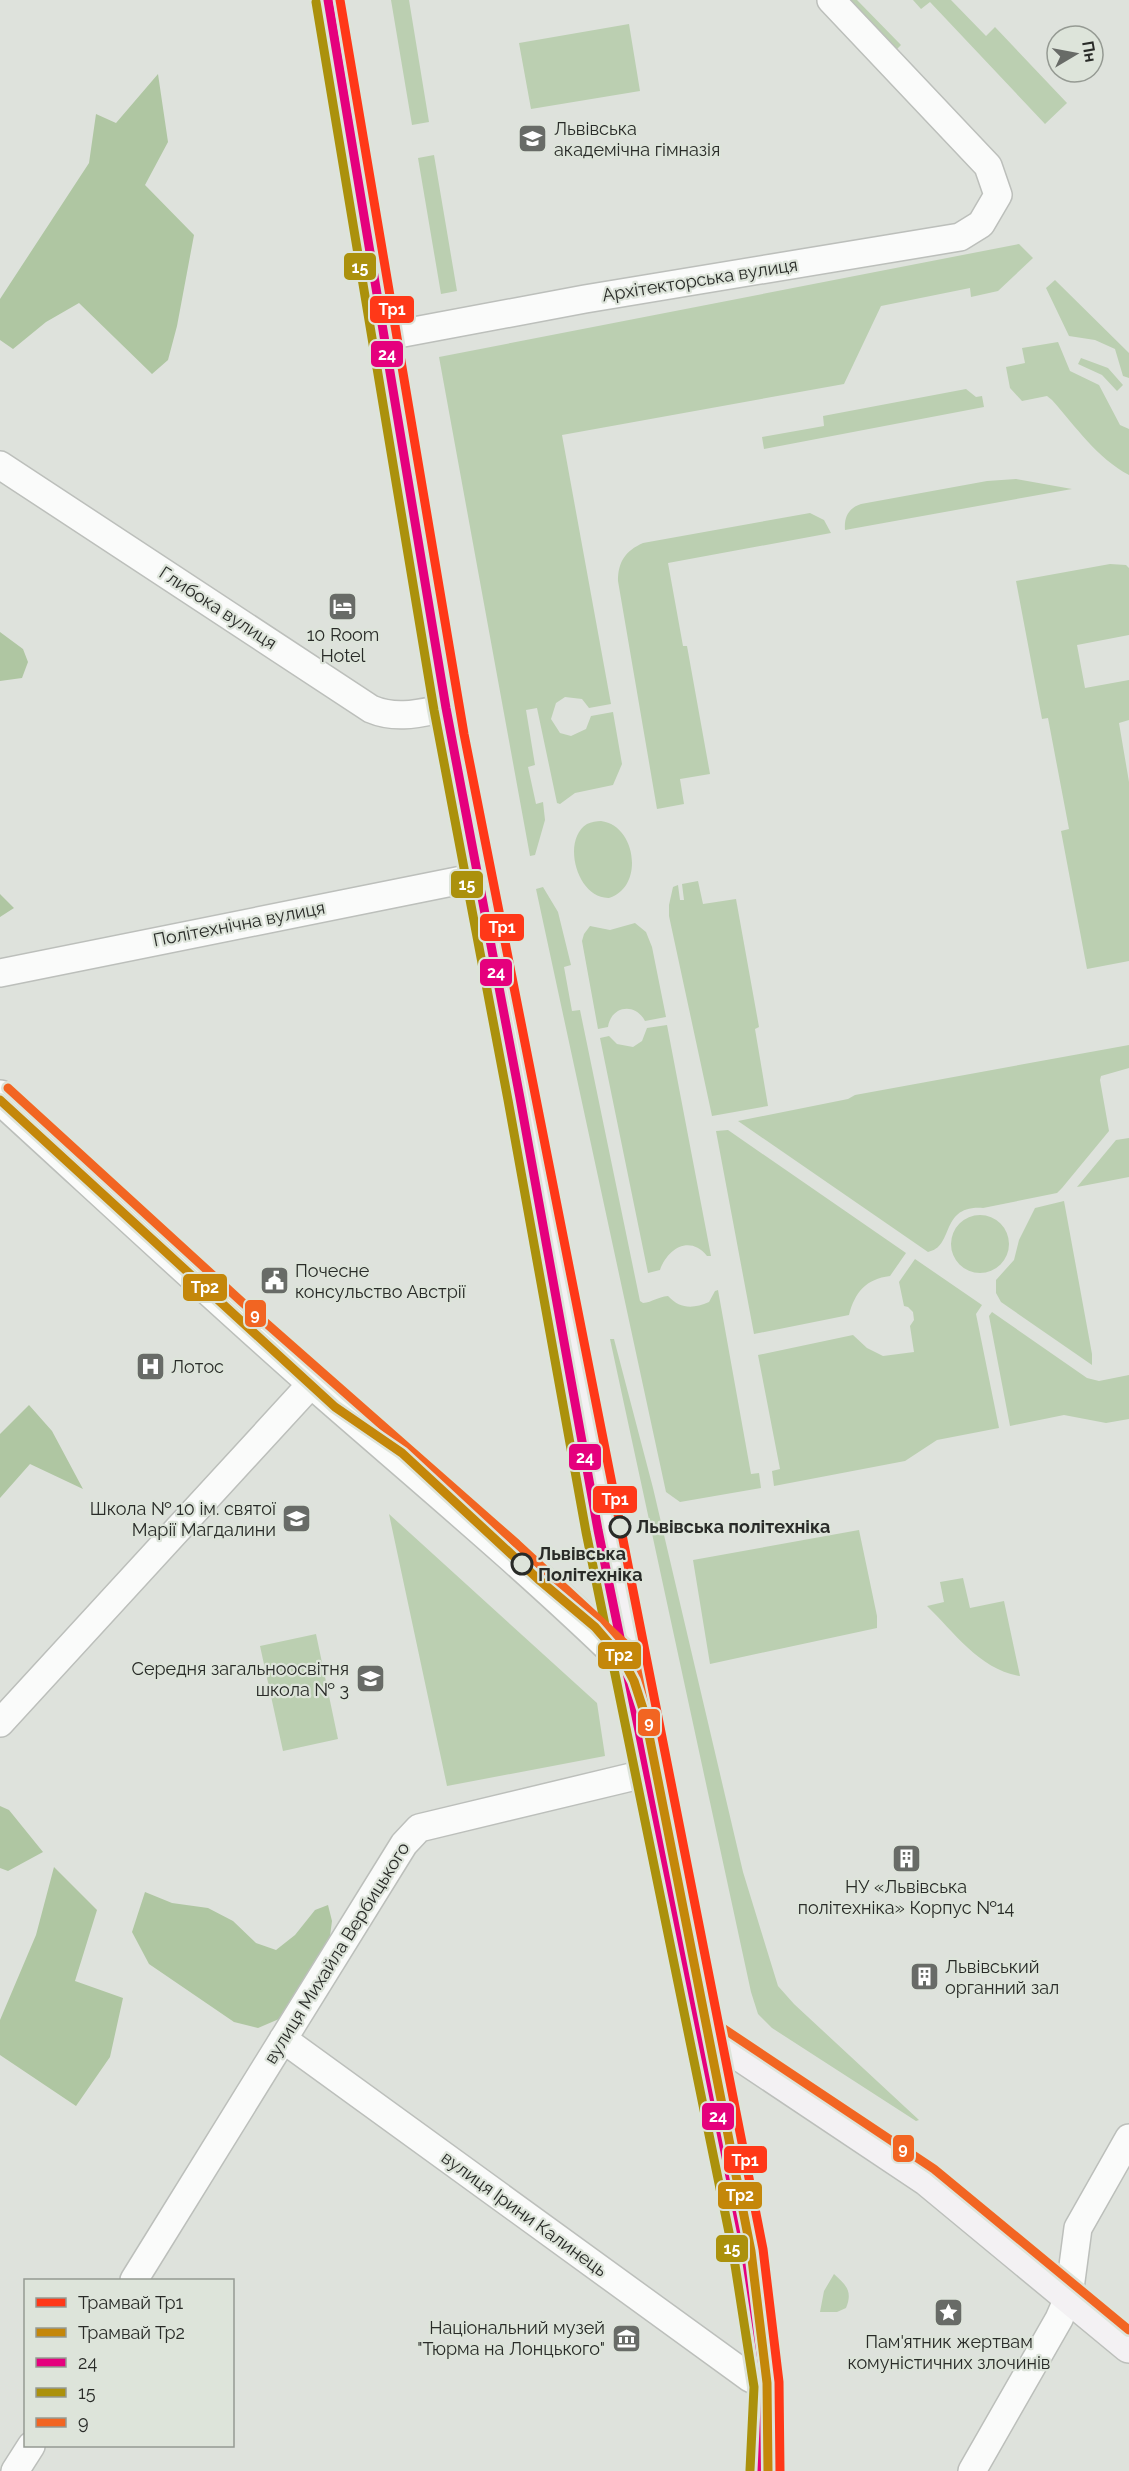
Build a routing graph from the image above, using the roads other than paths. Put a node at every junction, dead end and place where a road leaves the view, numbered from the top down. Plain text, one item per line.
1 (328, 0) edge
2 (831, 0) edge
3 (382, 337) junction
4 (0, 465) edge
5 (446, 708) junction
6 (477, 877) junction
7 (0, 973) edge
8 (0, 1097) edge
9 (313, 1382) junction
10 (624, 1659) junction
11 (0, 1723) edge
12 (648, 1773) junction
13 (701, 2028) junction
14 (283, 2039) junction
15 (1129, 2138) edge
16 (135, 2279) edge
17 (1068, 2296) junction
18 (1129, 2346) edge
19 (766, 2386) junction
20 (30, 2447) edge
21 (15, 2471) edge
22 (762, 2471) edge
23 (972, 2471) edge

1 - 3 main road
2 - 3 street, Архітекторська вулиця
3 - 5 main road
4 - 5 street, Глибока вулиця
5 - 6 main road
6 - 7 street, Політехнічна вулиця
6 - 10 main road
8 - 9 street
9 - 10 street
9 - 11 street
10 - 12 main road
12 - 13 main road
12 - 14 street, вулиця Михайла Вербицького
13 - 17 main road
13 - 19 main road
14 - 16 street, вулиця Михайла Вербицького
14 - 19 street, вулиця Ірини Калинець
15 - 17 street
17 - 18 main road
17 - 23 street
19 - 22 main road
20 - 21 street

